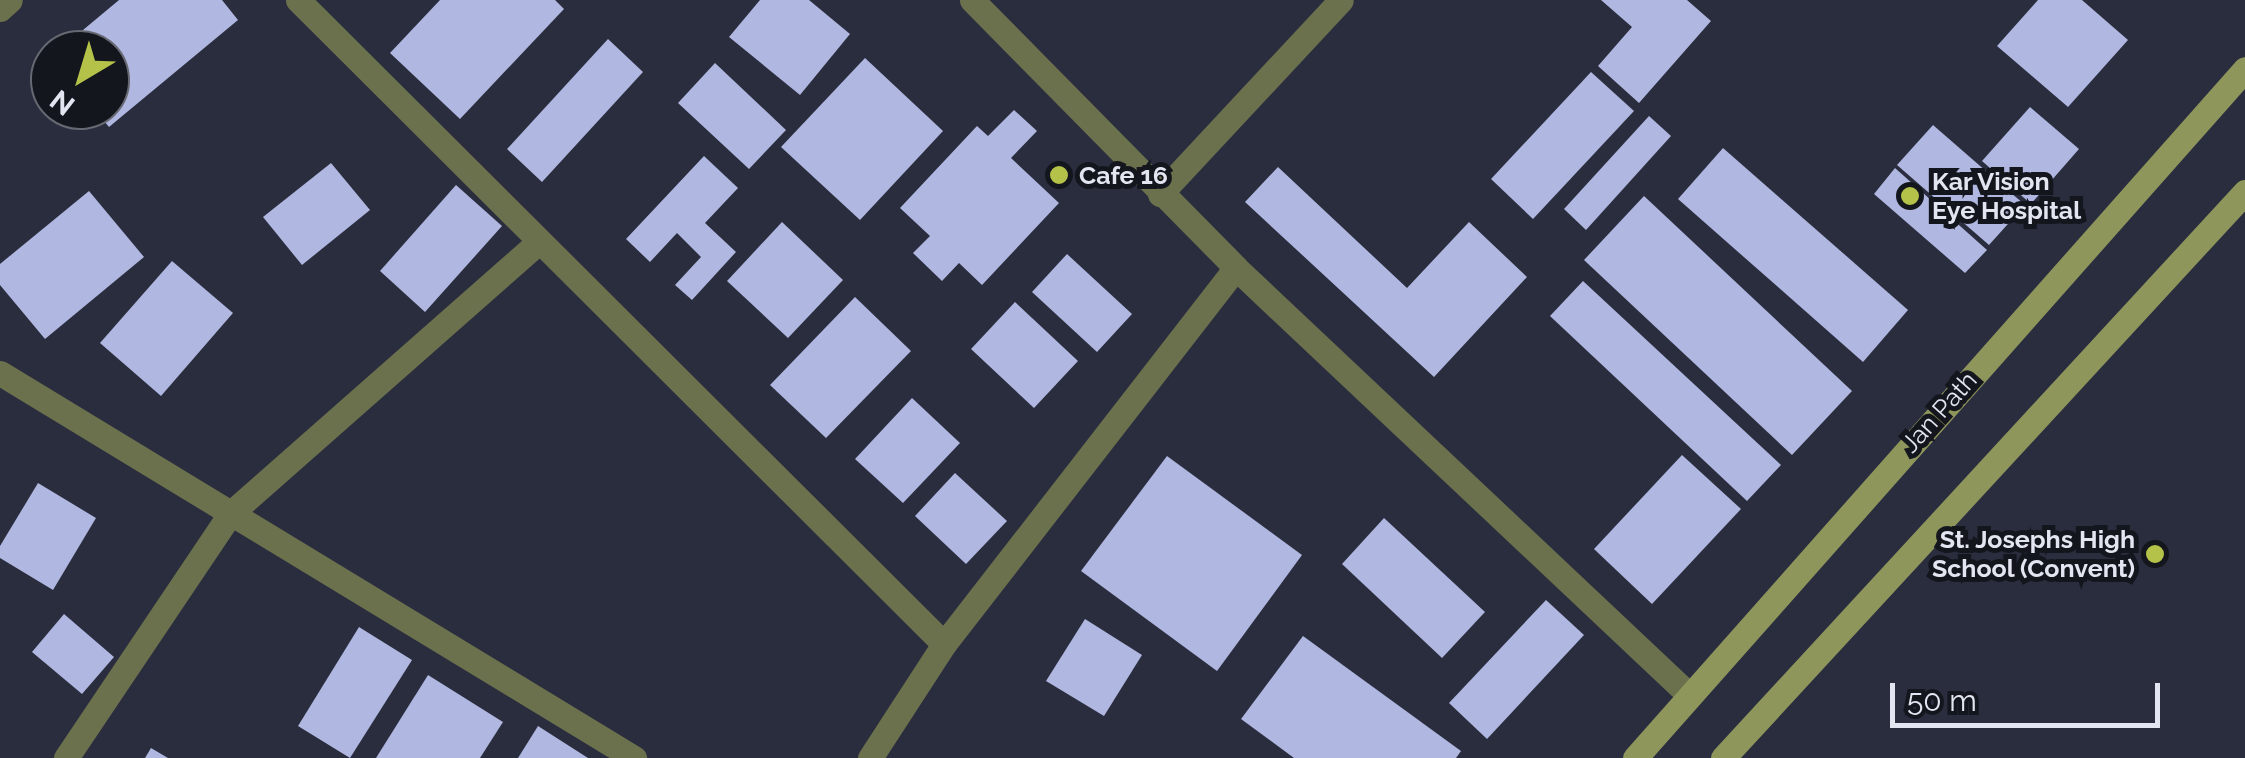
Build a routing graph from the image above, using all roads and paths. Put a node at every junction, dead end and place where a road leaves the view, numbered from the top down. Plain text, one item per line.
1 (10, 0) edge
2 (298, 0) edge
3 (972, 0) edge
4 (1342, 0) edge
5 (0, 9) edge
6 (2245, 69) edge
7 (2245, 192) edge
8 (1160, 194) junction
9 (539, 242) junction
10 (1236, 268) junction
11 (0, 373) edge
12 (230, 514) junction
13 (944, 644) junction
14 (1688, 694) junction
15 (66, 758) edge
16 (634, 758) edge
17 (870, 758) edge
18 (1635, 758) edge
19 (1723, 758) edge

1 - 5 street
2 - 9 street
3 - 8 street
4 - 8 street
6 - 14 main road, Jan Path
7 - 19 main road
8 - 10 street
9 - 12 street
9 - 13 street
10 - 13 street
10 - 14 street
11 - 12 street
12 - 15 street
12 - 16 street
13 - 17 street
14 - 18 main road, Jan Path

